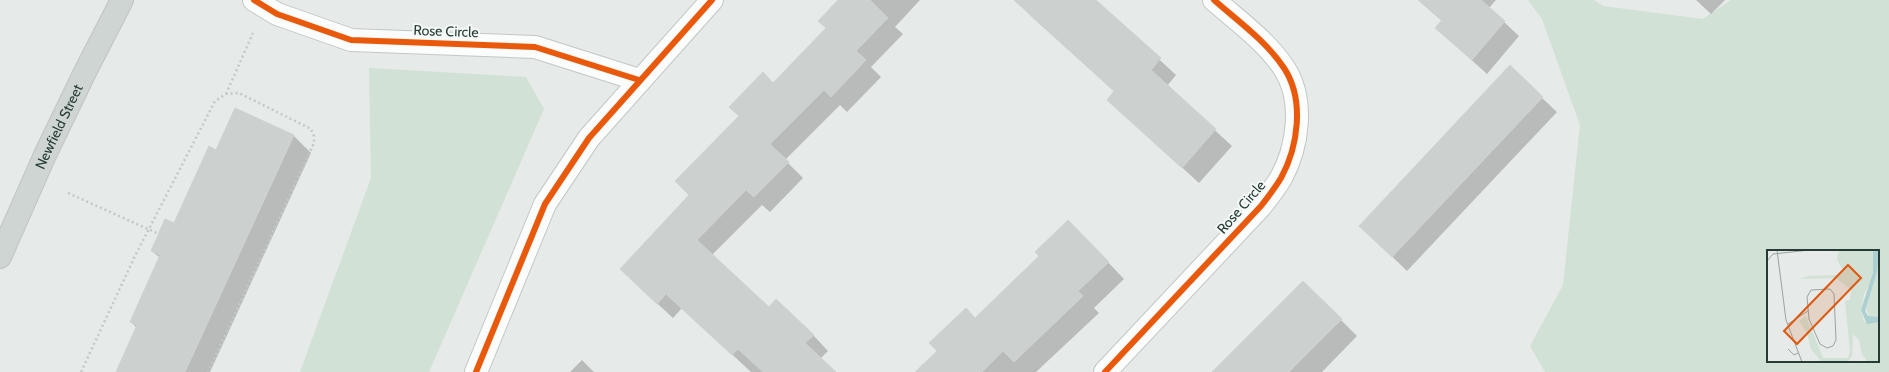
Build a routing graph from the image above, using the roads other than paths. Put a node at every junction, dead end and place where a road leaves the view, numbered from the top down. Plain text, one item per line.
1 (122, 0) edge
2 (254, 0) edge
3 (712, 0) edge
4 (1214, 0) edge
5 (639, 80) junction
6 (0, 257) edge
7 (476, 372) edge
8 (1105, 372) edge

1 - 6 main road, Newfield Street
2 - 5 street, Rose Circle
3 - 5 street
4 - 8 street, Rose Circle
5 - 7 street

